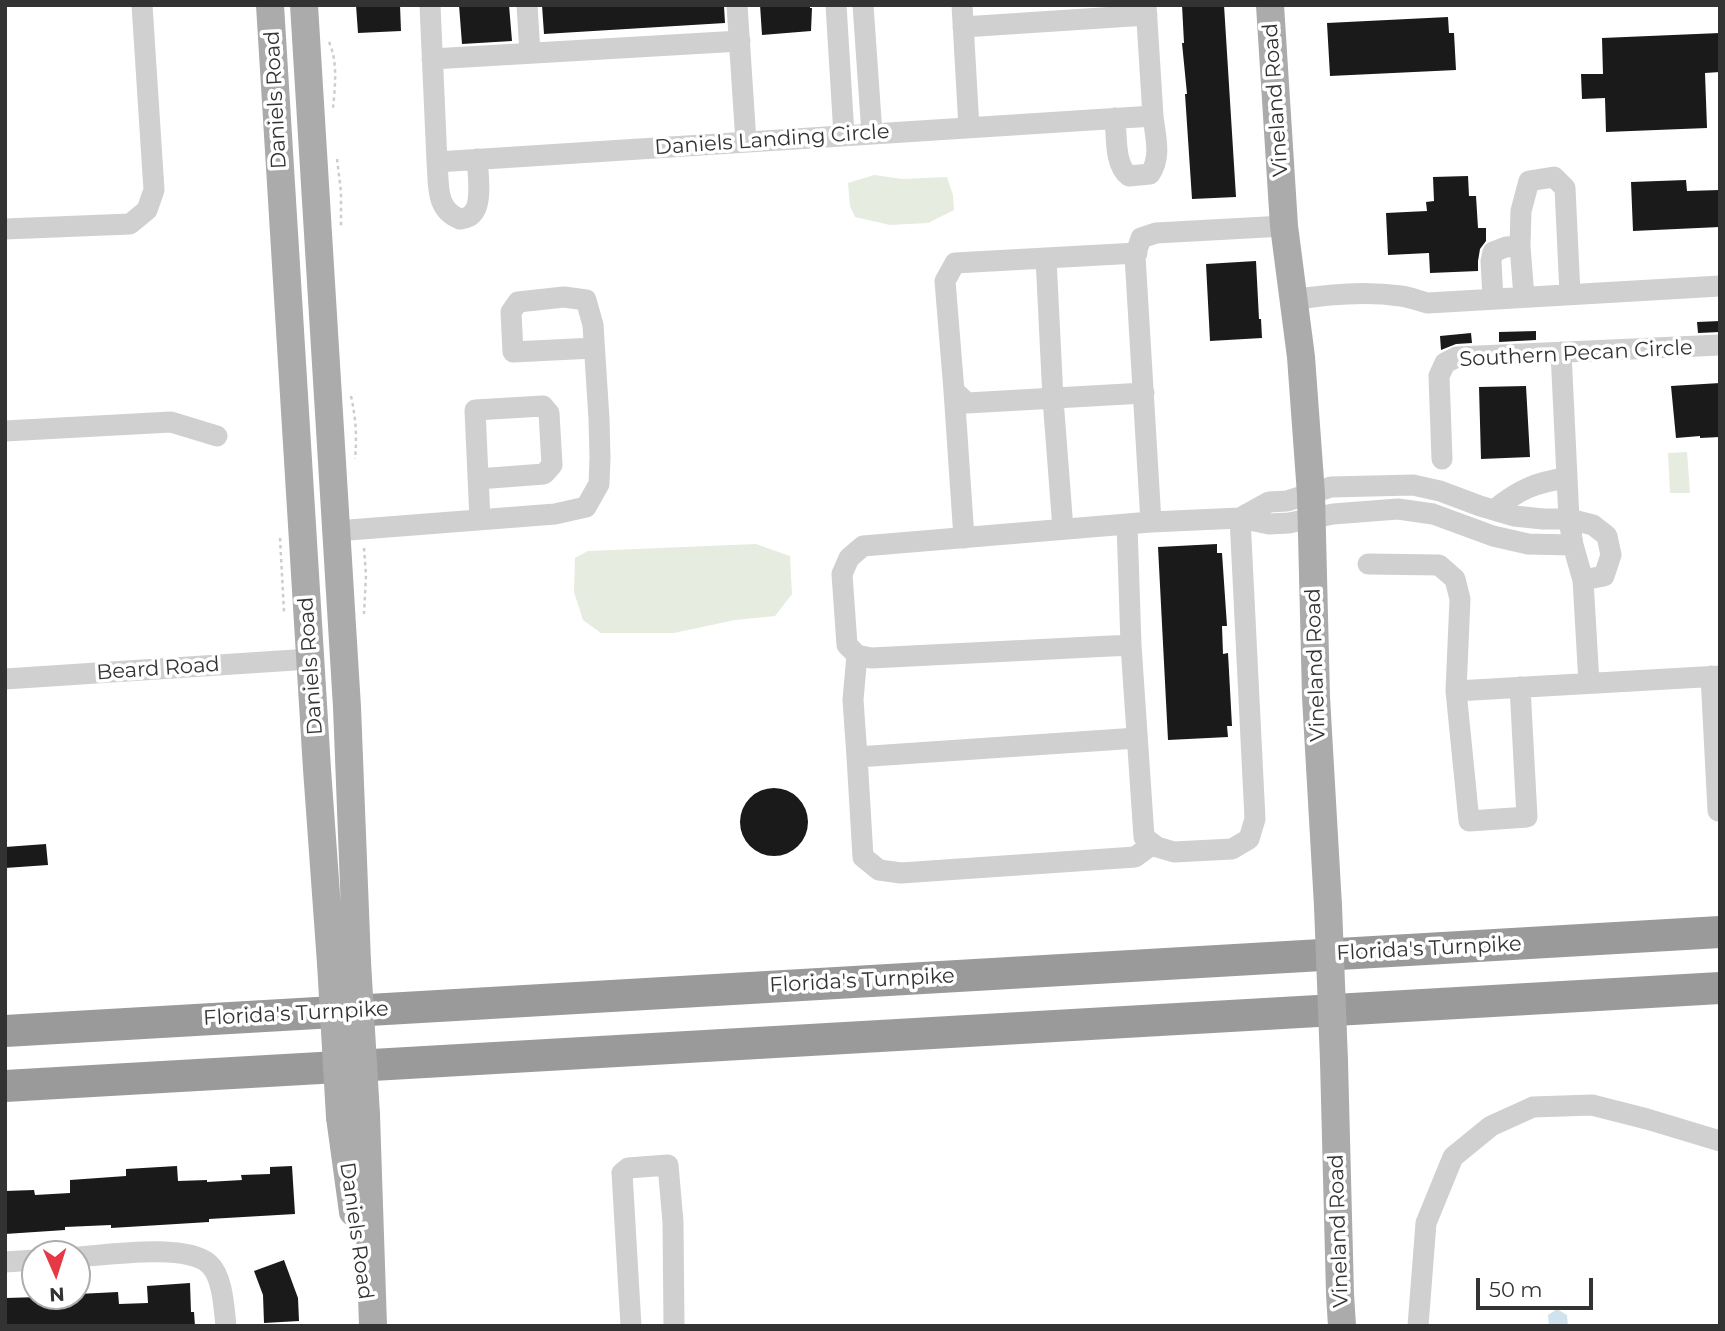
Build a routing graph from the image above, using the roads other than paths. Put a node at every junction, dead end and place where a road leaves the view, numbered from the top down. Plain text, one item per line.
1 (142, 5) edge
2 (270, 5) edge
3 (304, 5) edge
4 (430, 5) edge
5 (527, 5) edge
6 (737, 5) edge
7 (836, 5) edge
8 (863, 5) edge
9 (962, 5) edge
10 (1270, 5) edge
11 (1147, 10) edge
12 (963, 27) junction
13 (740, 41) junction
14 (530, 53) junction
15 (432, 59) junction
16 (1153, 116) junction
17 (1115, 118) junction
18 (968, 128) junction
19 (872, 134) junction
20 (844, 135) junction
21 (746, 142) junction
22 (477, 159) junction
23 (437, 162) junction
24 (1284, 226) junction
25 (5, 229) edge
26 (1513, 246) junction
27 (1137, 253) junction
28 (1046, 258) junction
29 (1720, 286) edge
30 (1570, 295) junction
31 (1524, 297) junction
32 (1493, 299) junction
33 (1294, 300) junction
34 (1720, 345) edge
35 (594, 348) dead end
36 (1561, 352) junction
37 (954, 391) junction
38 (1144, 393) junction
39 (1053, 398) junction
40 (5, 431) edge
41 (217, 436) dead end
42 (1442, 459) dead end
43 (1567, 478) junction
44 (478, 480) junction
45 (299, 486) junction
46 (1440, 491) junction
47 (1312, 507) junction
48 (1494, 510) junction
49 (1433, 514) junction
50 (1240, 517) junction
51 (1569, 519) junction
52 (480, 520) junction
53 (1152, 522) junction
54 (1127, 524) junction
55 (1063, 529) junction
56 (336, 531) junction
57 (964, 538) junction
58 (1573, 545) junction
59 (1368, 564) dead end
60 (1583, 580) junction
61 (1131, 645) junction
62 (857, 655) junction
63 (310, 659) junction
64 (1715, 676) edge
65 (5, 679) edge
66 (1589, 683) junction
67 (1520, 687) junction
68 (1456, 691) junction
69 (347, 707) junction
70 (1137, 738) junction
71 (857, 757) junction
72 (1720, 811) edge
73 (1153, 844) junction
74 (1720, 932) edge
75 (344, 963) junction
76 (1720, 988) edge
77 (5, 1031) edge
78 (5, 1086) edge
79 (1720, 1141) edge
80 (91, 1256) edge
81 (226, 1326) edge
82 (371, 1326) edge
83 (631, 1326) edge
84 (674, 1326) edge
85 (1342, 1326) edge
86 (1418, 1326) edge

1 - 25 street
2 - 45 main road, Daniels Road
3 - 56 main road, Daniels Road
4 - 15 street
5 - 14 street
6 - 13 street
7 - 20 street
8 - 19 street
9 - 12 street
10 - 24 main road, Vineland Road
11 - 12 street
11 - 16 street
12 - 18 street
13 - 14 street
13 - 21 street
14 - 15 street
15 - 23 street
16 - 17 street, Daniels Landing Circle
16 - 17 street
17 - 18 street, Daniels Landing Circle
18 - 19 street, Daniels Landing Circle
19 - 20 street, Daniels Landing Circle
20 - 21 street, Daniels Landing Circle
21 - 22 street, Daniels Landing Circle
22 - 23 street, Daniels Landing Circle
22 - 23 street
24 - 27 street
24 - 33 main road, Vineland Road
26 - 30 street
26 - 31 street
26 - 32 street
27 - 28 street
27 - 38 street
28 - 37 street
28 - 39 street
29 - 30 street
30 - 31 street
31 - 32 street
32 - 33 street
33 - 47 main road, Vineland Road
34 - 36 street, Southern Pecan Circle
35 - 52 street
36 - 42 street, Southern Pecan Circle
36 - 43 street
37 - 39 street
37 - 57 street
38 - 39 street
38 - 53 street
39 - 55 street
40 - 41 street
43 - 48 street
43 - 51 street
44 - 44 street
44 - 52 street
45 - 56 main road
45 - 63 main road, Daniels Road
46 - 47 street
46 - 48 street
46 - 49 street
47 - 49 street
47 - 50 street
47 - 85 main road, Vineland Road, bridge
48 - 51 street
49 - 58 street
50 - 53 street
50 - 73 street
51 - 58 street
51 - 60 street
52 - 56 street
53 - 54 street
54 - 55 street
54 - 61 street
55 - 57 street
56 - 69 main road, Daniels Road
57 - 62 street
58 - 60 street
59 - 68 street
60 - 66 street
61 - 62 street
61 - 70 street
62 - 71 street
63 - 65 street, Beard Road
63 - 69 main road
63 - 75 main road, Daniels Road
64 - 66 street
64 - 72 street
66 - 67 street
67 - 68 street
67 - 68 street
69 - 75 main road, Daniels Road
70 - 71 street
70 - 73 street
71 - 73 street
74 - 77 highway, Florida's Turnpike
75 - 82 main road, Daniels Road, bridge
76 - 78 highway
79 - 86 street
80 - 81 street
83 - 84 street

